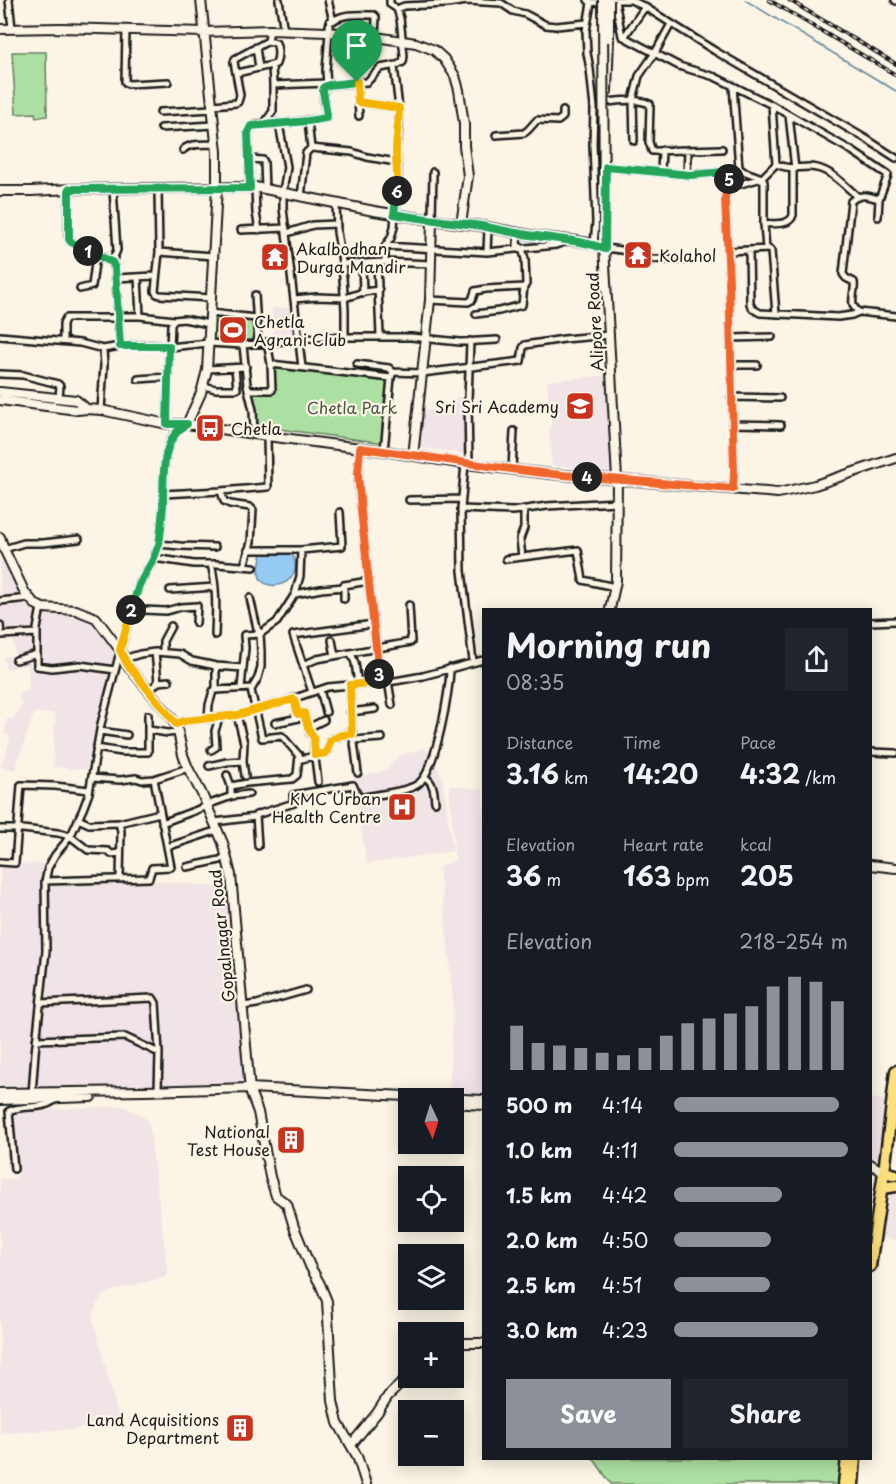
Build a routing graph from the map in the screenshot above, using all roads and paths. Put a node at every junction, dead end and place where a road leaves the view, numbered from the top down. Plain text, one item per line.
1 (9, 0) edge
2 (201, 0) edge
3 (279, 0) edge
4 (328, 0) edge
5 (390, 0) edge
6 (603, 0) edge
7 (609, 0) edge
8 (467, 1) edge
9 (589, 1) edge
10 (615, 1) edge
11 (501, 2) edge
12 (645, 7) junction
13 (397, 9) junction
14 (333, 21) junction
15 (587, 23) junction
16 (671, 24) junction
17 (12, 28) junction
18 (0, 29) edge
19 (126, 29) junction
20 (270, 30) junction
21 (284, 31) junction
22 (204, 32) junction
23 (328, 33) junction
24 (624, 37) junction
25 (375, 38) junction
26 (268, 41) junction
27 (403, 41) junction
28 (256, 47) junction
29 (655, 53) junction
30 (272, 65) junction
31 (394, 66) junction
32 (259, 68) junction
33 (237, 73) junction
34 (168, 82) dead end
35 (357, 82) junction
36 (327, 84) junction
37 (273, 85) junction
38 (733, 86) junction
39 (633, 100) junction
40 (358, 102) junction
41 (606, 102) junction
42 (772, 105) junction
43 (212, 107) junction
44 (399, 108) junction
45 (563, 111) dead end
46 (160, 112) dead end
47 (789, 115) junction
48 (359, 116) dead end
49 (326, 118) junction
50 (308, 121) junction
51 (264, 124) junction
52 (279, 124) junction
53 (214, 125) junction
54 (327, 125) dead end
55 (161, 128) dead end
56 (496, 135) dead end
57 (634, 141) dead end
58 (216, 144) junction
59 (310, 148) junction
60 (722, 149) dead end
61 (183, 150) dead end
62 (662, 150) junction
63 (688, 150) junction
64 (249, 159) junction
65 (896, 159) edge
66 (396, 162) junction
67 (776, 164) junction
68 (606, 167) junction
69 (794, 169) junction
70 (737, 170) junction
71 (433, 172) dead end
72 (661, 172) junction
73 (687, 174) junction
74 (762, 177) junction
75 (217, 187) junction
76 (252, 188) junction
77 (726, 188) junction
78 (69, 189) junction
79 (113, 189) junction
80 (158, 189) junction
81 (265, 189) junction
82 (0, 191) edge
83 (283, 192) junction
84 (856, 196) junction
85 (301, 197) junction
86 (879, 199) junction
87 (336, 203) junction
88 (394, 214) junction
89 (878, 217) dead end
90 (432, 220) junction
91 (337, 224) junction
92 (461, 224) junction
93 (764, 224) junction
94 (488, 228) junction
95 (241, 230) dead end
96 (259, 230) junction
97 (287, 230) junction
98 (518, 233) junction
99 (568, 240) junction
100 (594, 244) junction
101 (605, 245) junction
102 (385, 246) junction
103 (431, 248) junction
104 (522, 248) junction
105 (766, 249) junction
106 (728, 251) junction
107 (749, 251) junction
108 (159, 252) junction
109 (487, 252) junction
110 (96, 255) junction
111 (213, 256) junction
112 (686, 260) dead end
113 (112, 262) junction
114 (385, 262) junction
115 (362, 263) junction
116 (377, 263) junction
117 (342, 264) junction
118 (431, 264) junction
119 (155, 276) junction
120 (138, 277) junction
121 (115, 278) junction
122 (524, 287) junction
123 (80, 289) dead end
124 (379, 290) junction
125 (363, 292) junction
126 (255, 295) dead end
127 (211, 298) junction
128 (345, 298) junction
129 (294, 299) junction
130 (430, 300) junction
131 (859, 312) junction
132 (210, 314) junction
133 (476, 314) dead end
134 (776, 314) junction
135 (140, 316) junction
136 (896, 316) edge
137 (119, 317) junction
138 (256, 318) junction
139 (174, 320) junction
140 (209, 324) junction
141 (609, 335) junction
142 (0, 336) edge
143 (380, 336) junction
144 (345, 337) junction
145 (771, 337) dead end
146 (426, 338) junction
147 (299, 339) junction
148 (730, 339) junction
149 (63, 340) junction
150 (497, 340) dead end
151 (470, 341) junction
152 (267, 342) junction
153 (208, 343) junction
154 (258, 343) junction
155 (243, 345) junction
156 (120, 346) junction
157 (169, 346) junction
158 (103, 350) junction
159 (271, 364) junction
160 (357, 364) dead end
161 (731, 364) junction
162 (757, 365) dead end
163 (246, 367) junction
164 (302, 367) junction
165 (469, 367) junction
166 (236, 368) junction
167 (207, 369) junction
168 (0, 374) edge
169 (422, 374) junction
170 (392, 375) junction
171 (168, 377) junction
172 (138, 379) dead end
173 (203, 386) junction
174 (248, 390) junction
175 (0, 392) edge
176 (731, 396) junction
177 (59, 398) junction
178 (780, 398) dead end
179 (0, 400) edge
180 (87, 409) junction
181 (101, 410) junction
182 (167, 424) junction
183 (187, 424) junction
184 (732, 424) junction
185 (781, 424) dead end
186 (514, 431) dead end
187 (254, 434) junction
188 (267, 436) junction
189 (360, 448) junction
190 (384, 451) junction
191 (413, 456) junction
192 (896, 458) edge
193 (467, 464) junction
194 (512, 469) junction
195 (617, 479) junction
196 (733, 489) junction
197 (221, 491) junction
198 (163, 494) junction
199 (462, 499) junction
200 (409, 500) dead end
201 (617, 502) junction
202 (461, 509) junction
203 (524, 509) junction
204 (340, 512) dead end
205 (0, 537) edge
206 (79, 539) dead end
207 (159, 544) junction
208 (215, 547) dead end
209 (4, 549) junction
210 (248, 550) junction
211 (301, 550) junction
212 (522, 557) junction
213 (154, 558) junction
214 (506, 560) dead end
215 (211, 564) junction
216 (244, 566) junction
217 (254, 567) dead end
218 (369, 581) junction
219 (344, 587) junction
220 (615, 587) junction
221 (215, 588) junction
222 (170, 590) dead end
223 (295, 594) junction
224 (29, 598) junction
225 (250, 598) dead end
226 (344, 599) dead end
227 (0, 601) edge
228 (409, 605) dead end
229 (41, 607) junction
230 (132, 608) junction
231 (610, 608) edge
232 (896, 621) edge
233 (872, 622) edge
234 (196, 623) dead end
235 (374, 624) junction
236 (0, 625) edge
237 (171, 626) dead end
238 (37, 633) junction
239 (260, 634) junction
240 (215, 635) dead end
241 (332, 640) dead end
242 (376, 648) junction
243 (120, 650) junction
244 (155, 651) junction
245 (163, 652) junction
246 (351, 653) junction
247 (37, 654) junction
248 (335, 656) junction
249 (124, 659) junction
250 (16, 660) dead end
251 (482, 660) edge
252 (472, 661) junction
253 (303, 665) junction
254 (216, 666) junction
255 (243, 668) junction
256 (450, 668) junction
257 (115, 670) junction
258 (169, 681) dead end
259 (388, 681) junction
260 (158, 682) junction
261 (380, 682) junction
262 (358, 684) junction
263 (350, 685) junction
264 (241, 688) junction
265 (252, 688) junction
266 (216, 690) junction
267 (320, 690) junction
268 (149, 691) junction
269 (312, 692) junction
270 (294, 699) junction
271 (392, 705) dead end
272 (375, 709) dead end
273 (256, 710) junction
274 (326, 712) dead end
275 (351, 712) junction
276 (298, 714) junction
277 (148, 715) dead end
278 (237, 715) junction
279 (219, 718) junction
280 (208, 719) junction
281 (324, 720) dead end
282 (275, 723) dead end
283 (177, 728) junction
284 (308, 728) junction
285 (149, 730) junction
286 (100, 731) junction
287 (127, 735) dead end
288 (353, 737) junction
289 (382, 738) dead end
290 (96, 748) junction
291 (211, 750) dead end
292 (872, 753) edge
293 (896, 753) edge
294 (299, 755) junction
295 (315, 755) junction
296 (243, 761) junction
297 (208, 766) dead end
298 (188, 768) junction
299 (358, 773) dead end
300 (227, 775) dead end
301 (245, 776) dead end
302 (425, 777) junction
303 (92, 778) junction
304 (154, 779) junction
305 (318, 782) dead end
306 (231, 786) junction
307 (89, 790) junction
308 (249, 794) dead end
309 (231, 796) junction
310 (435, 802) dead end
311 (207, 805) junction
312 (160, 813) junction
313 (255, 817) junction
314 (78, 819) junction
315 (162, 823) junction
316 (119, 824) junction
317 (216, 826) junction
318 (0, 829) edge
319 (18, 829) junction
320 (70, 836) junction
321 (258, 846) dead end
322 (167, 847) junction
323 (120, 853) junction
324 (226, 856) junction
325 (0, 862) edge
326 (872, 866) edge
327 (187, 867) dead end
328 (896, 868) edge
329 (120, 879) junction
330 (45, 881) junction
331 (306, 990) dead end
332 (40, 1003) junction
333 (243, 1006) junction
334 (36, 1040) junction
335 (159, 1053) junction
336 (896, 1071) edge
337 (895, 1088) edge
338 (250, 1090) junction
339 (158, 1091) junction
340 (0, 1093) edge
341 (35, 1094) junction
342 (57, 1098) junction
343 (398, 1099) edge
344 (0, 1100) edge
345 (482, 1100) edge
346 (464, 1104) edge
347 (482, 1105) edge
348 (872, 1165) edge
349 (14, 1169) dead end
350 (884, 1172) junction
351 (896, 1175) edge
352 (896, 1186) edge
353 (882, 1188) junction
354 (872, 1243) edge
355 (464, 1342) edge
356 (482, 1343) edge
357 (398, 1386) edge
358 (349, 1442) junction
359 (847, 1460) edge
360 (855, 1460) edge
361 (366, 1484) edge
362 (844, 1484) edge
363 (853, 1484) edge

1 - 17 street
2 - 22 main road
3 - 21 street
4 - 14 street
5 - 13 street
6 - 101 main road, Alipore Road, bridge
7 - 41 main road, Alipore Road, bridge
8 - 11 street
8 - 13 street
9 - 10 street
9 - 15 street
10 - 12 street
10 - 24 street
11 - 15 street
12 - 16 street
12 - 24 street
13 - 27 street
14 - 23 street
14 - 25 street
15 - 100 street
16 - 29 street
16 - 65 street
17 - 18 main road
17 - 19 main road
19 - 22 main road
19 - 34 street
20 - 21 main road
20 - 22 main road
20 - 26 street
21 - 23 main road
22 - 43 main road
23 - 25 main road
23 - 36 street
24 - 29 street
25 - 27 main road
26 - 28 street
26 - 30 street
27 - 31 street
27 - 92 main road
28 - 32 street
28 - 33 street
29 - 38 street
29 - 39 street
30 - 32 street
30 - 37 street
31 - 35 street
31 - 44 street
32 - 33 street
33 - 43 street
35 - 36 street
35 - 40 street
36 - 37 street
36 - 49 street
37 - 51 street
38 - 42 street
38 - 70 street
39 - 41 street
39 - 57 street
39 - 62 street
40 - 44 street
40 - 48 street
41 - 68 main road, Alipore Road, bridge
42 - 47 street
42 - 67 street
43 - 46 street
43 - 53 main road
44 - 66 street
45 - 56 street
47 - 69 street
47 - 86 street
49 - 50 street
49 - 54 street
50 - 52 street
50 - 59 street
51 - 52 street
51 - 64 street
52 - 83 street
53 - 55 street
53 - 58 main road
58 - 61 street
58 - 75 main road
59 - 66 street
59 - 85 street
60 - 63 street
62 - 63 street
62 - 72 street
63 - 73 street
64 - 76 street
64 - 81 street
66 - 88 street
67 - 69 street
67 - 74 street
68 - 72 street
68 - 101 main road, Alipore Road, bridge
69 - 84 street
69 - 93 street
70 - 73 street
70 - 74 street
70 - 77 street
71 - 90 street
72 - 73 street
74 - 77 street
74 - 93 street
75 - 76 main road
75 - 80 main road
75 - 111 main road
76 - 81 main road
76 - 96 street
77 - 106 street
78 - 79 main road
78 - 82 main road
78 - 110 street
79 - 80 main road
79 - 113 street
80 - 108 street
81 - 83 main road
83 - 85 main road
83 - 97 street
84 - 86 street
84 - 131 street
85 - 87 main road
86 - 89 street
87 - 88 main road
87 - 91 street
88 - 90 main road
88 - 102 street
90 - 92 main road
90 - 103 main road
91 - 97 street
91 - 117 street
92 - 94 main road
93 - 105 street
94 - 98 main road
94 - 109 street
95 - 96 street
96 - 97 street
97 - 129 street
98 - 99 main road
98 - 104 street
99 - 100 main road
99 - 104 street
100 - 101 main road
101 - 112 street
101 - 141 main road, Alipore Road
102 - 103 street
102 - 114 street
103 - 109 street
103 - 118 main road
104 - 109 street
104 - 122 street
105 - 107 street
105 - 134 street
106 - 107 street
106 - 148 street
107 - 134 street
108 - 111 street
108 - 119 street
110 - 113 street
110 - 123 street
111 - 127 main road
113 - 121 street
114 - 116 street
114 - 118 street
115 - 116 street
115 - 117 street
115 - 125 street
116 - 124 street
117 - 128 street
118 - 130 main road
119 - 120 street
119 - 127 street
120 - 121 street
120 - 135 street
121 - 137 street
122 - 130 street
122 - 133 street
124 - 125 street
124 - 143 street
125 - 128 street
126 - 138 street
127 - 132 main road
128 - 129 street
128 - 144 street
129 - 147 street
130 - 146 main road
131 - 134 street
131 - 136 street
132 - 138 street
132 - 140 main road
135 - 137 street
135 - 139 street
137 - 149 street
137 - 156 street
138 - 154 street
139 - 140 street
139 - 157 street
140 - 153 main road
141 - 165 street
141 - 195 main road, Alipore Road
142 - 149 street
143 - 144 street
143 - 146 street
144 - 147 street
145 - 148 street
146 - 151 street
146 - 169 main road
147 - 152 street
147 - 164 street
148 - 161 street
149 - 158 street
150 - 151 street
151 - 165 street
152 - 154 street
152 - 159 street
153 - 155 street
153 - 157 street
153 - 167 main road
154 - 155 street
155 - 163 street
156 - 157 street
156 - 158 street
157 - 171 street
158 - 181 street
159 - 164 street
159 - 174 street
160 - 170 street
161 - 162 street
161 - 176 street
163 - 166 street
163 - 174 street
164 - 170 street
165 - 169 street
165 - 193 street
166 - 167 street
166 - 173 street
167 - 173 main road
168 - 177 street
169 - 170 street
169 - 191 main road
170 - 190 street
171 - 172 street
171 - 182 street
173 - 183 main road
174 - 187 street
175 - 177 main road
176 - 178 street
176 - 184 street
177 - 180 main road
179 - 180 main road
180 - 181 main road
181 - 182 main road
182 - 183 main road
183 - 187 main road
183 - 198 street
184 - 185 street
184 - 196 street
186 - 194 street
187 - 188 main road
188 - 189 main road
188 - 197 street
189 - 190 main road
189 - 218 street
190 - 191 main road
191 - 193 main road
192 - 196 main road
193 - 194 main road
193 - 199 street
194 - 195 main road
195 - 196 main road
195 - 201 main road, Alipore Road
197 - 198 street
197 - 210 street
198 - 207 street
199 - 200 street
199 - 202 street
201 - 203 street
201 - 220 main road, Alipore Road
202 - 203 street
202 - 252 street
203 - 212 street
204 - 211 street
205 - 209 main road
206 - 209 street
207 - 208 street
207 - 213 street
209 - 224 main road
210 - 211 street
210 - 216 street
211 - 223 street
212 - 214 street
212 - 220 street
213 - 215 street
213 - 230 street
215 - 216 street
215 - 221 street
216 - 217 street
218 - 219 street
218 - 235 street
219 - 223 street
219 - 226 street
220 - 231 main road, Alipore Road
221 - 222 street
221 - 240 street
223 - 239 street
224 - 227 street
224 - 229 main road
225 - 239 street
228 - 242 street
229 - 238 street
229 - 243 main road, Gopalnagar Road
230 - 234 street
230 - 243 street
232 - 233 street
235 - 242 street
235 - 253 street
236 - 238 street
237 - 245 street
238 - 247 street
239 - 255 street
239 - 265 street
241 - 248 street
242 - 246 street
242 - 261 street
243 - 249 main road, Gopalnagar Road
243 - 257 street
244 - 245 street
244 - 249 street
244 - 260 street
245 - 254 street
246 - 248 street
246 - 262 street
247 - 250 street
247 - 257 street
248 - 253 street
249 - 268 main road, Gopalnagar Road
251 - 252 street
252 - 256 street
253 - 269 street
254 - 255 street
254 - 266 street
255 - 264 street
256 - 259 street
256 - 302 street
257 - 286 street
258 - 260 street
259 - 261 street
259 - 271 street
260 - 268 street
261 - 262 street
262 - 263 street
263 - 267 street
263 - 275 street
264 - 265 street
264 - 266 street
265 - 273 street
266 - 280 street
267 - 269 street
267 - 274 street
268 - 283 main road, Gopalnagar Road
269 - 270 street
270 - 273 street
270 - 276 street
272 - 275 street
273 - 278 street
273 - 294 street
275 - 288 street
276 - 282 street
276 - 284 street
277 - 285 street
278 - 279 street
278 - 296 street
279 - 280 street
279 - 291 street
280 - 283 street
281 - 284 street
283 - 285 street
283 - 298 main road, Gopalnagar Road
284 - 295 street
285 - 290 street
286 - 287 street
286 - 290 street
288 - 289 street
288 - 295 street
288 - 299 street
290 - 303 street
292 - 293 street
294 - 295 street
294 - 306 street
295 - 305 street
296 - 297 street
296 - 301 street
298 - 304 street
298 - 311 main road, Gopalnagar Road
300 - 306 street
302 - 310 street
302 - 313 street
303 - 304 street
303 - 307 street
304 - 312 street
306 - 309 street
307 - 314 street
307 - 319 street
308 - 309 street
309 - 311 street
311 - 315 street
311 - 317 main road, Gopalnagar Road
312 - 315 street
312 - 316 street
313 - 317 street
313 - 321 street
314 - 316 street
314 - 320 street
315 - 322 street
316 - 323 street
317 - 322 street
317 - 324 main road, Gopalnagar Road
318 - 319 street
319 - 320 street
319 - 325 street
320 - 323 street
320 - 330 street
322 - 329 street
323 - 329 street
324 - 327 street
324 - 333 main road, Gopalnagar Road
326 - 328 main road
329 - 330 street
330 - 332 street
331 - 333 street
332 - 334 street
332 - 335 street
333 - 338 main road, Gopalnagar Road
334 - 335 street
334 - 341 street
335 - 339 street
336 - 337 highway
337 - 350 highway
338 - 339 main road
338 - 342 main road
338 - 343 main road
338 - 345 main road
338 - 358 main road, Gopalnagar Road
339 - 341 main road
340 - 341 main road
341 - 342 main road
341 - 344 main road
342 - 349 street
346 - 347 main road
348 - 350 main road
350 - 351 highway
350 - 353 highway
352 - 353 highway
353 - 354 highway
355 - 356 main road
357 - 358 main road
358 - 361 main road, Gopalnagar Road
359 - 362 highway
360 - 363 highway

